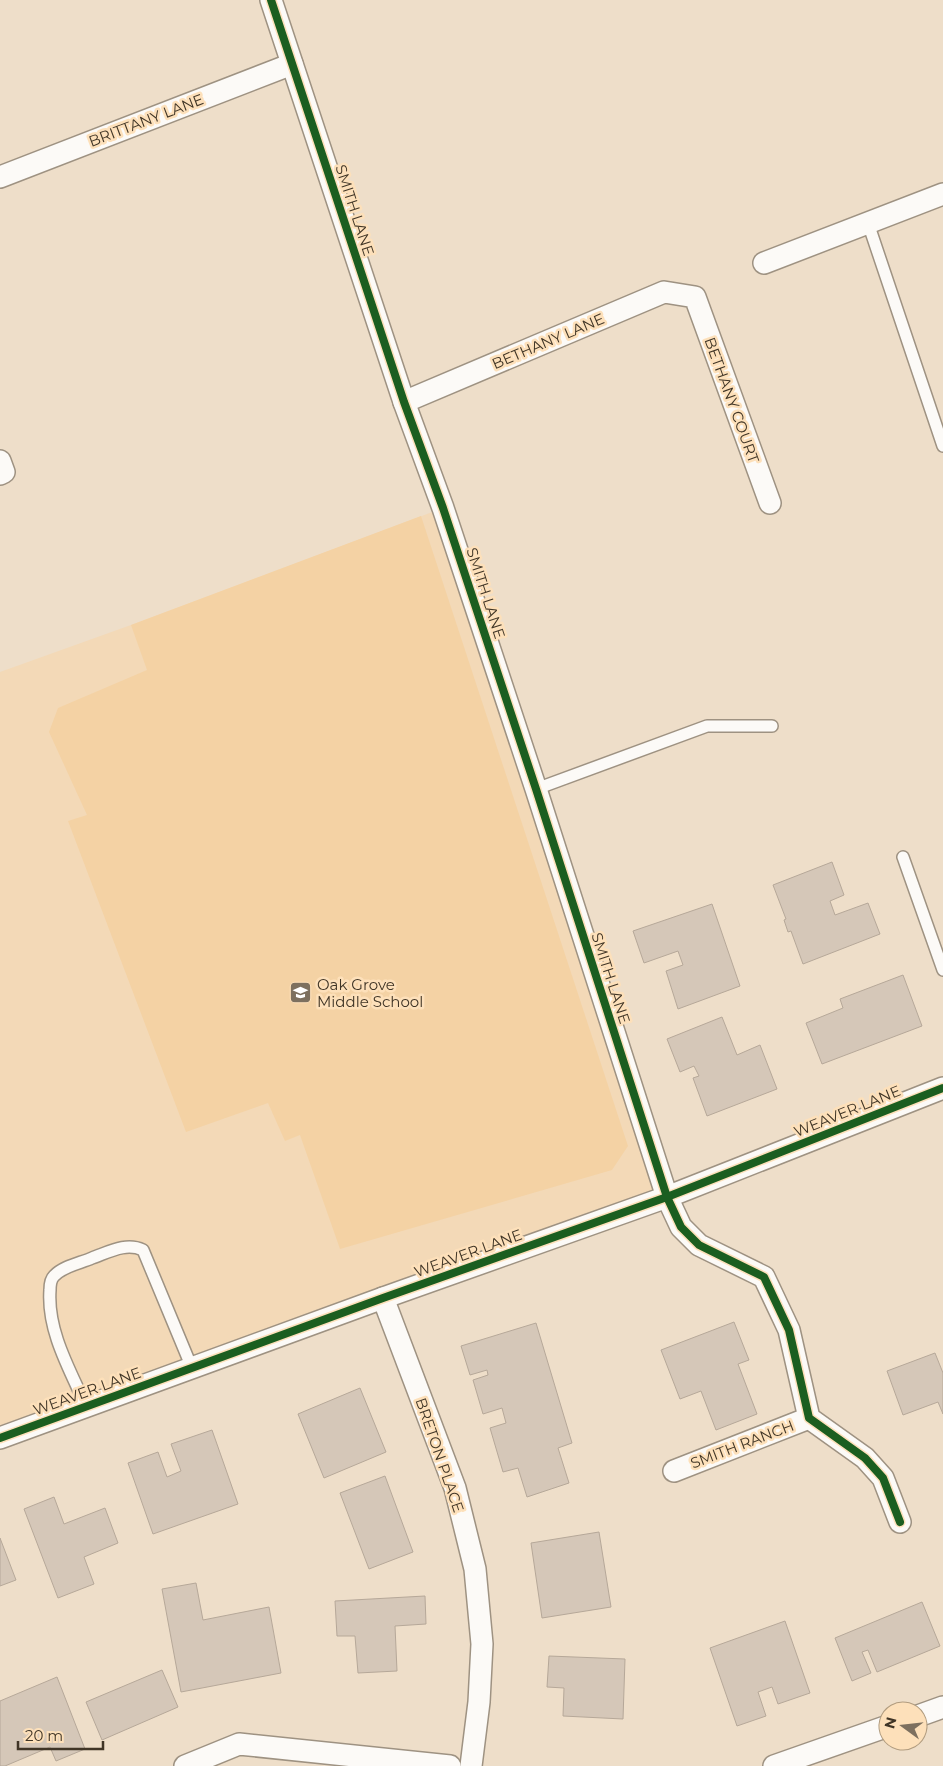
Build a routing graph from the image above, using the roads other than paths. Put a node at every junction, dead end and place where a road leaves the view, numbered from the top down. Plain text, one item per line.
1 (271, 0) edge
2 (292, 64) junction
3 (0, 177) edge
4 (943, 194) edge
5 (868, 223) junction
6 (764, 263) dead end
7 (695, 297) joint
8 (404, 402) junction
9 (943, 446) edge
10 (0, 461) edge
11 (0, 474) edge
12 (770, 503) dead end
13 (772, 726) dead end
14 (536, 789) junction
15 (903, 856) dead end
16 (943, 970) edge
17 (943, 1088) edge
18 (667, 1197) junction
19 (383, 1298) junction
20 (192, 1368) junction
21 (86, 1406) junction
22 (809, 1418) junction
23 (0, 1438) edge
24 (674, 1471) dead end
25 (900, 1522) dead end
26 (943, 1707) edge
27 (928, 1712) edge
28 (878, 1730) edge
29 (185, 1766) edge
30 (450, 1766) edge
31 (471, 1766) edge
32 (774, 1766) edge

1 - 2 street, SMITH LANE
2 - 3 street, BRITTANY LANE
2 - 8 street, SMITH LANE
4 - 5 street
5 - 6 street
5 - 9 lane
7 - 8 street, BETHANY LANE
7 - 12 street, BETHANY COURT
8 - 14 street, SMITH LANE
10 - 11 street
13 - 14 lane
14 - 18 street, SMITH LANE
15 - 16 lane
17 - 18 street, WEAVER LANE
18 - 19 street, WEAVER LANE
18 - 22 street, SMITH RANCH
19 - 20 street, WEAVER LANE
19 - 31 street, BRETON PLACE
20 - 21 street, WEAVER LANE
20 - 21 lane
21 - 23 street, WEAVER LANE
22 - 24 street, SMITH RANCH
22 - 25 street, SMITH RANCH
26 - 27 street
28 - 32 street
29 - 30 street

